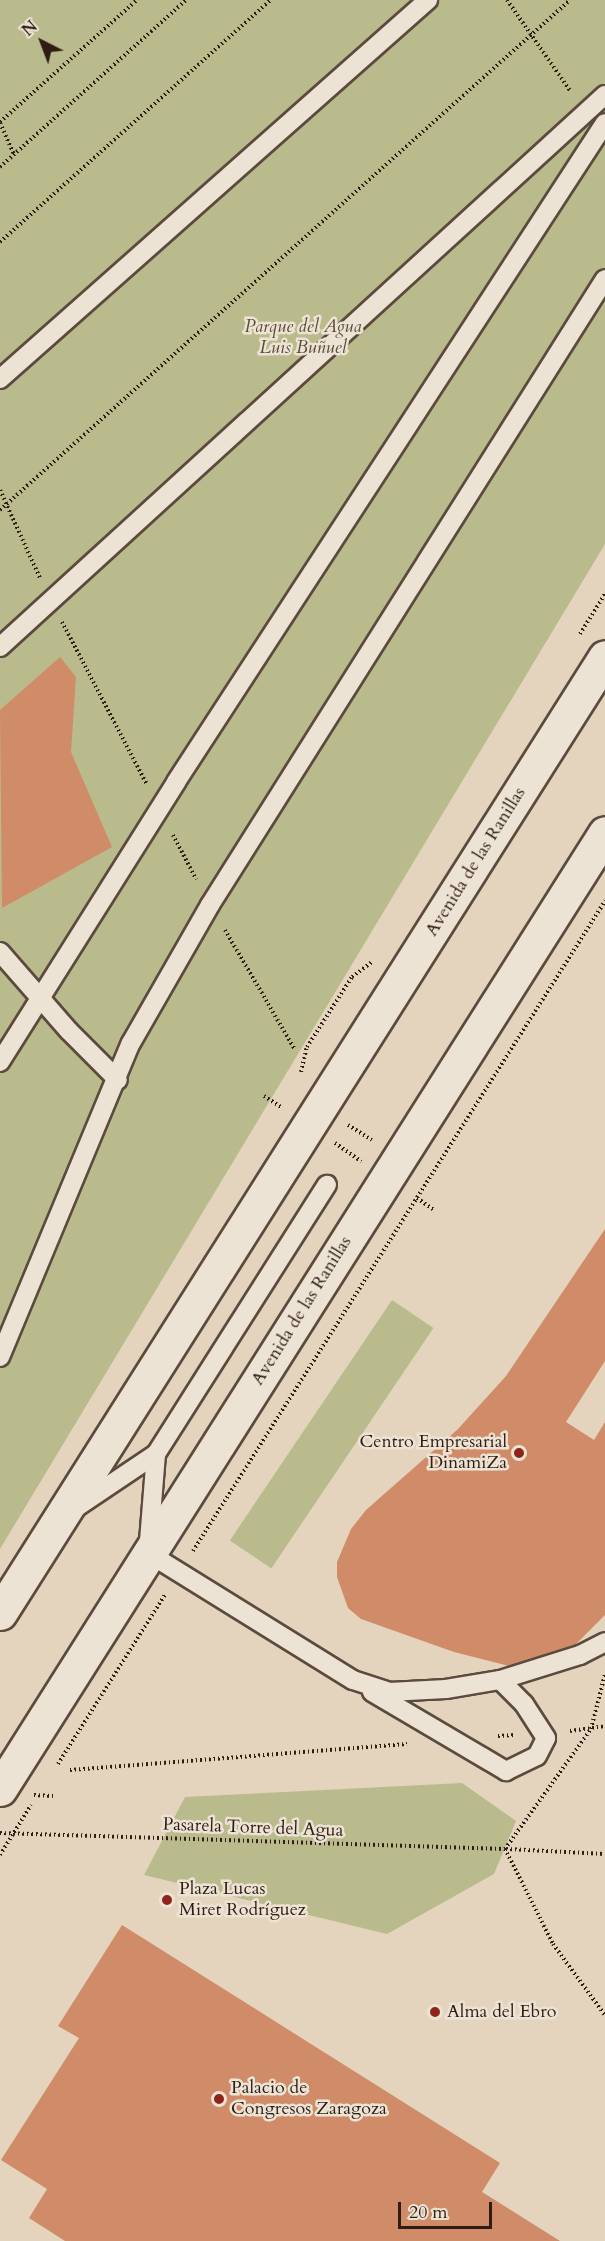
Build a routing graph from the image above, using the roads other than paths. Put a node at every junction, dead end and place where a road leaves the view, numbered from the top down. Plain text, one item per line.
1 (428, 0) edge
2 (605, 95) edge
3 (605, 123) edge
4 (605, 279) edge
5 (0, 379) edge
6 (0, 647) edge
7 (605, 657) edge
8 (605, 833) edge
9 (0, 952) edge
10 (41, 998) junction
11 (0, 1062) edge
12 (118, 1080) junction
13 (327, 1185) dead end
14 (0, 1357) edge
15 (156, 1454) junction
16 (60, 1519) junction
17 (148, 1553) junction
18 (0, 1613) edge
19 (605, 1642) edge
20 (353, 1680) junction
21 (501, 1680) junction
22 (0, 1789) edge

1 - 5 lane
2 - 6 lane
3 - 10 lane
4 - 12 lane
7 - 16 main road, Avenida de las Ranillas
8 - 17 main road, Avenida de las Ranillas
9 - 10 lane
10 - 11 lane
10 - 12 lane
12 - 14 lane
13 - 15 lane
15 - 16 lane
15 - 17 lane
16 - 18 main road, Avenida de las Ranillas
17 - 20 lane
17 - 22 main road, Avenida de las Ranillas
19 - 21 lane
20 - 21 lane
20 - 21 lane

